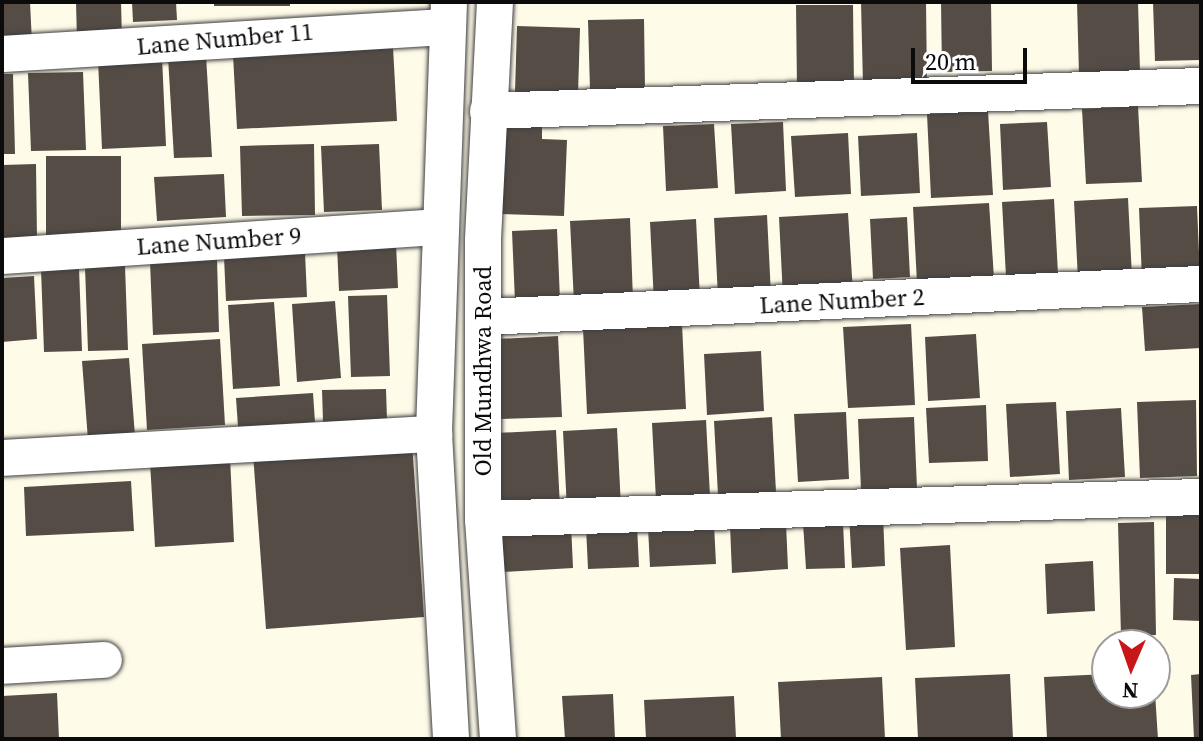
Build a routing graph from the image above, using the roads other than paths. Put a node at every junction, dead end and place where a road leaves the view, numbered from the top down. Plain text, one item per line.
1 (495, 2) edge
2 (448, 14) edge
3 (2, 54) edge
4 (1201, 86) edge
5 (488, 111) junction
6 (437, 227) junction
7 (2, 256) edge
8 (1201, 284) edge
9 (484, 317) junction
10 (434, 434) junction
11 (2, 458) edge
12 (1201, 497) edge
13 (483, 519) junction
14 (104, 660) dead end
15 (2, 666) edge
16 (451, 739) edge
17 (498, 739) edge

1 - 5 street, Old Mundhwa Road
2 - 3 street, Lane Number 11
2 - 6 street, Old Mundhwa Road
4 - 5 street
5 - 9 street, Old Mundhwa Road
6 - 7 street, Lane Number 9
6 - 10 street, Old Mundhwa Road
8 - 9 street, Lane Number 2
9 - 13 street, Old Mundhwa Road
10 - 11 street
10 - 16 street, Old Mundhwa Road
12 - 13 street
13 - 17 street, Old Mundhwa Road
14 - 15 street

